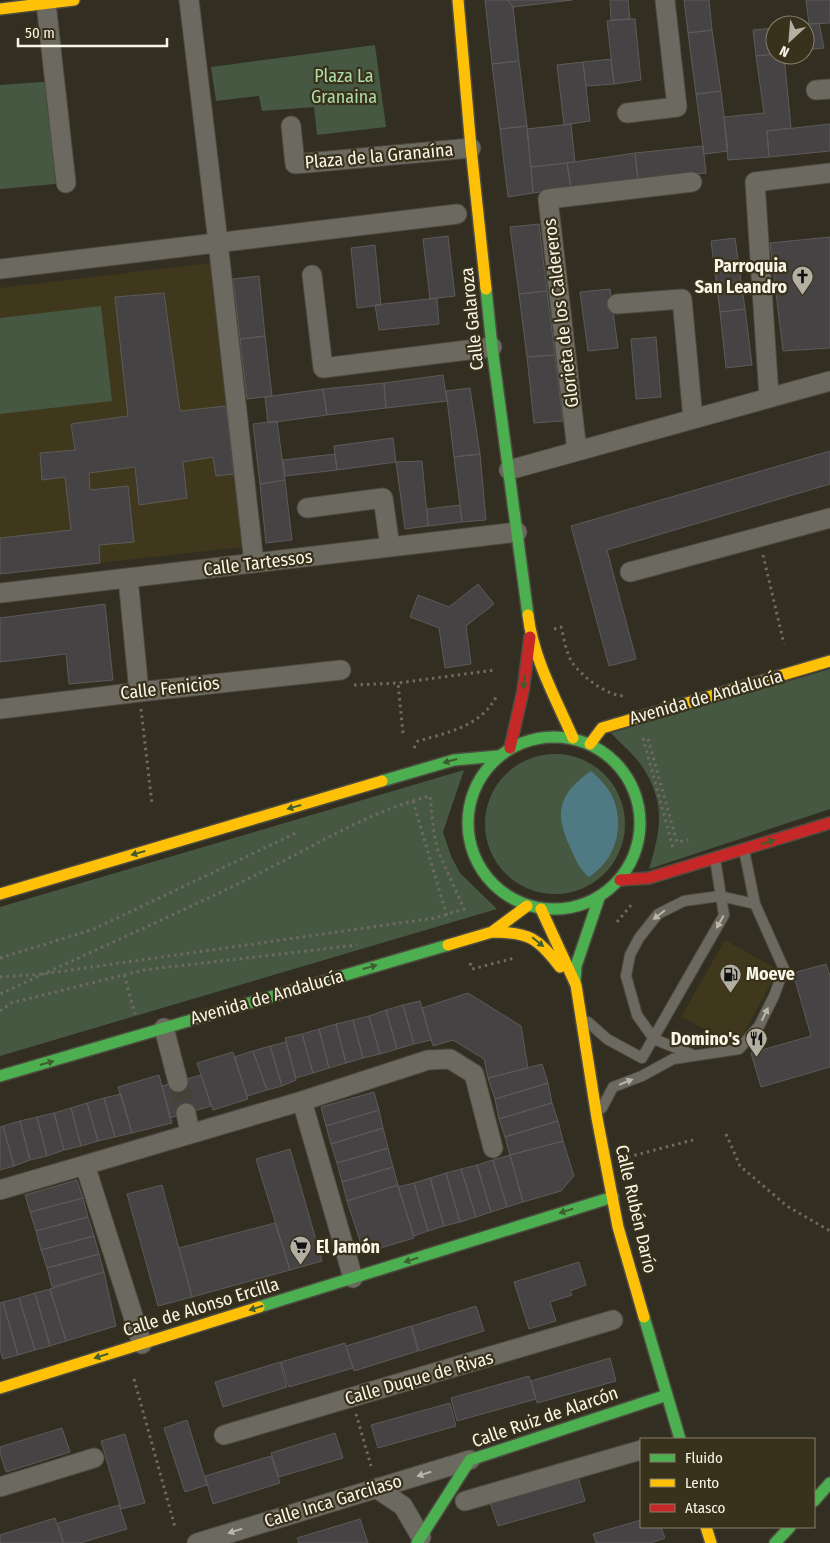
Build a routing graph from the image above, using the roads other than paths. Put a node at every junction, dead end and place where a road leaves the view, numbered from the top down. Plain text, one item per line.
1 (74, 0) edge
2 (188, 0) edge
3 (458, 0) edge
4 (665, 0) edge
5 (46, 3) junction
6 (0, 9) edge
7 (627, 113) dead end
8 (291, 126) dead end
9 (471, 148) junction
10 (830, 173) edge
11 (692, 182) dead end
12 (66, 183) dead end
13 (457, 214) dead end
14 (218, 242) junction
15 (0, 269) edge
16 (312, 275) dead end
17 (618, 304) dead end
18 (492, 347) junction
19 (830, 381) edge
20 (769, 397) junction
21 (694, 419) junction
22 (577, 451) junction
23 (509, 470) junction
24 (307, 508) dead end
25 (830, 518) edge
26 (517, 532) junction
27 (390, 547) junction
28 (254, 563) junction
29 (630, 572) dead end
30 (128, 578) junction
31 (0, 593) edge
32 (530, 633) junction
33 (830, 661) edge
34 (341, 670) dead end
35 (140, 700) junction
36 (0, 708) edge
37 (573, 738) junction
38 (590, 744) junction
39 (510, 748) junction
40 (498, 756) junction
41 (830, 823) edge
42 (744, 849) junction
43 (715, 858) junction
44 (620, 880) junction
45 (0, 894) edge
46 (720, 896) junction
47 (599, 898) junction
48 (755, 904) junction
49 (527, 906) junction
50 (541, 909) junction
51 (492, 932) junction
52 (575, 982) junction
53 (580, 1015) junction
54 (164, 1028) junction
55 (654, 1039) junction
56 (694, 1055) junction
57 (0, 1076) edge
58 (178, 1082) tunnel mouth
59 (302, 1101) junction
60 (186, 1113) tunnel mouth
61 (597, 1118) junction
62 (190, 1133) junction
63 (493, 1148) dead end
64 (85, 1165) junction
65 (0, 1190) edge
66 (613, 1197) junction
67 (354, 1278) junction
68 (613, 1320) dead end
69 (142, 1344) junction
70 (0, 1388) edge
71 (667, 1395) junction
72 (224, 1435) dead end
73 (680, 1438) edge
74 (640, 1450) edge
75 (94, 1458) dead end
76 (470, 1460) junction
77 (830, 1483) edge
78 (0, 1487) edge
79 (376, 1488) junction
80 (815, 1500) edge
81 (465, 1501) dead end
82 (706, 1528) edge
83 (789, 1528) edge
84 (419, 1540) edge
85 (197, 1543) edge
86 (711, 1543) edge
87 (775, 1543) edge

1 - 5 street
2 - 14 street
3 - 9 street, Calle Galaroza
4 - 7 street
5 - 6 street
5 - 12 street
8 - 9 street, Plaza de la Granaína
9 - 18 street, Calle Galaroza
10 - 20 street
11 - 22 street, Glorieta de los Caldereros
13 - 14 street
14 - 15 street
14 - 28 street
16 - 18 street
17 - 21 street
18 - 23 street, Calle Galaroza
19 - 20 street
20 - 21 street
21 - 22 street
22 - 23 street
23 - 26 street, Calle Galaroza
24 - 27 street
25 - 29 street
26 - 27 street, Calle Tartessos
26 - 32 street, Calle Galaroza
27 - 28 street, Calle Tartessos
28 - 30 street, Calle Tartessos
30 - 31 street, Calle Tartessos
30 - 35 street
32 - 37 street, Calle Galaroza
32 -> 39 street, Calle Galaroza
33 - 38 street, Avenida de Andalucía
34 - 35 street, Calle Fenicios
35 - 36 street, Calle Fenicios
37 - 38 street
37 - 39 street
38 - 44 street
39 - 40 street
40 -> 45 street
40 - 49 street
42 -> 41 street
42 - 43 street
42 - 48 lane
43 - 44 street
43 - 46 lane
44 - 47 street
46 - 48 lane
46 -> 55 lane
46 -> 55 lane
47 - 50 street
47 - 52 street, Calle Rubén Darío
56 -> 48 lane
49 - 50 street
49 - 51 street, Avenida de Andalucía
50 - 52 street, Calle Rubén Darío
51 -> 52 street
54 -> 51 street, Avenida de Andalucía
52 - 53 street, Calle Rubén Darío
53 - 55 lane
53 - 61 street, Calle Rubén Darío
57 -> 54 street, Avenida de Andalucía
54 - 58 street
55 - 56 lane
61 -> 56 lane
59 - 62 street
59 - 63 street
59 - 67 street
60 - 62 street
61 - 66 street, Calle Rubén Darío
62 - 64 street
64 - 65 street
64 - 69 street
66 -> 67 street, Calle de Alonso Ercilla
66 - 71 street, Calle Rubén Darío
67 -> 69 street, Calle de Alonso Ercilla
68 - 72 street, Calle Duque de Rivas
69 -> 70 street, Calle de Alonso Ercilla
71 - 73 street, Calle Rubén Darío
71 - 76 street, Calle Ruiz de Alarcón
74 - 81 street
75 - 78 street
76 -> 79 street, Calle Inca Garcilaso
76 - 84 street, Calle Ruiz de Alarcón
77 - 80 street
79 - 84 street
79 -> 85 street, Calle Inca Garcilaso
82 - 86 street
83 - 87 street

